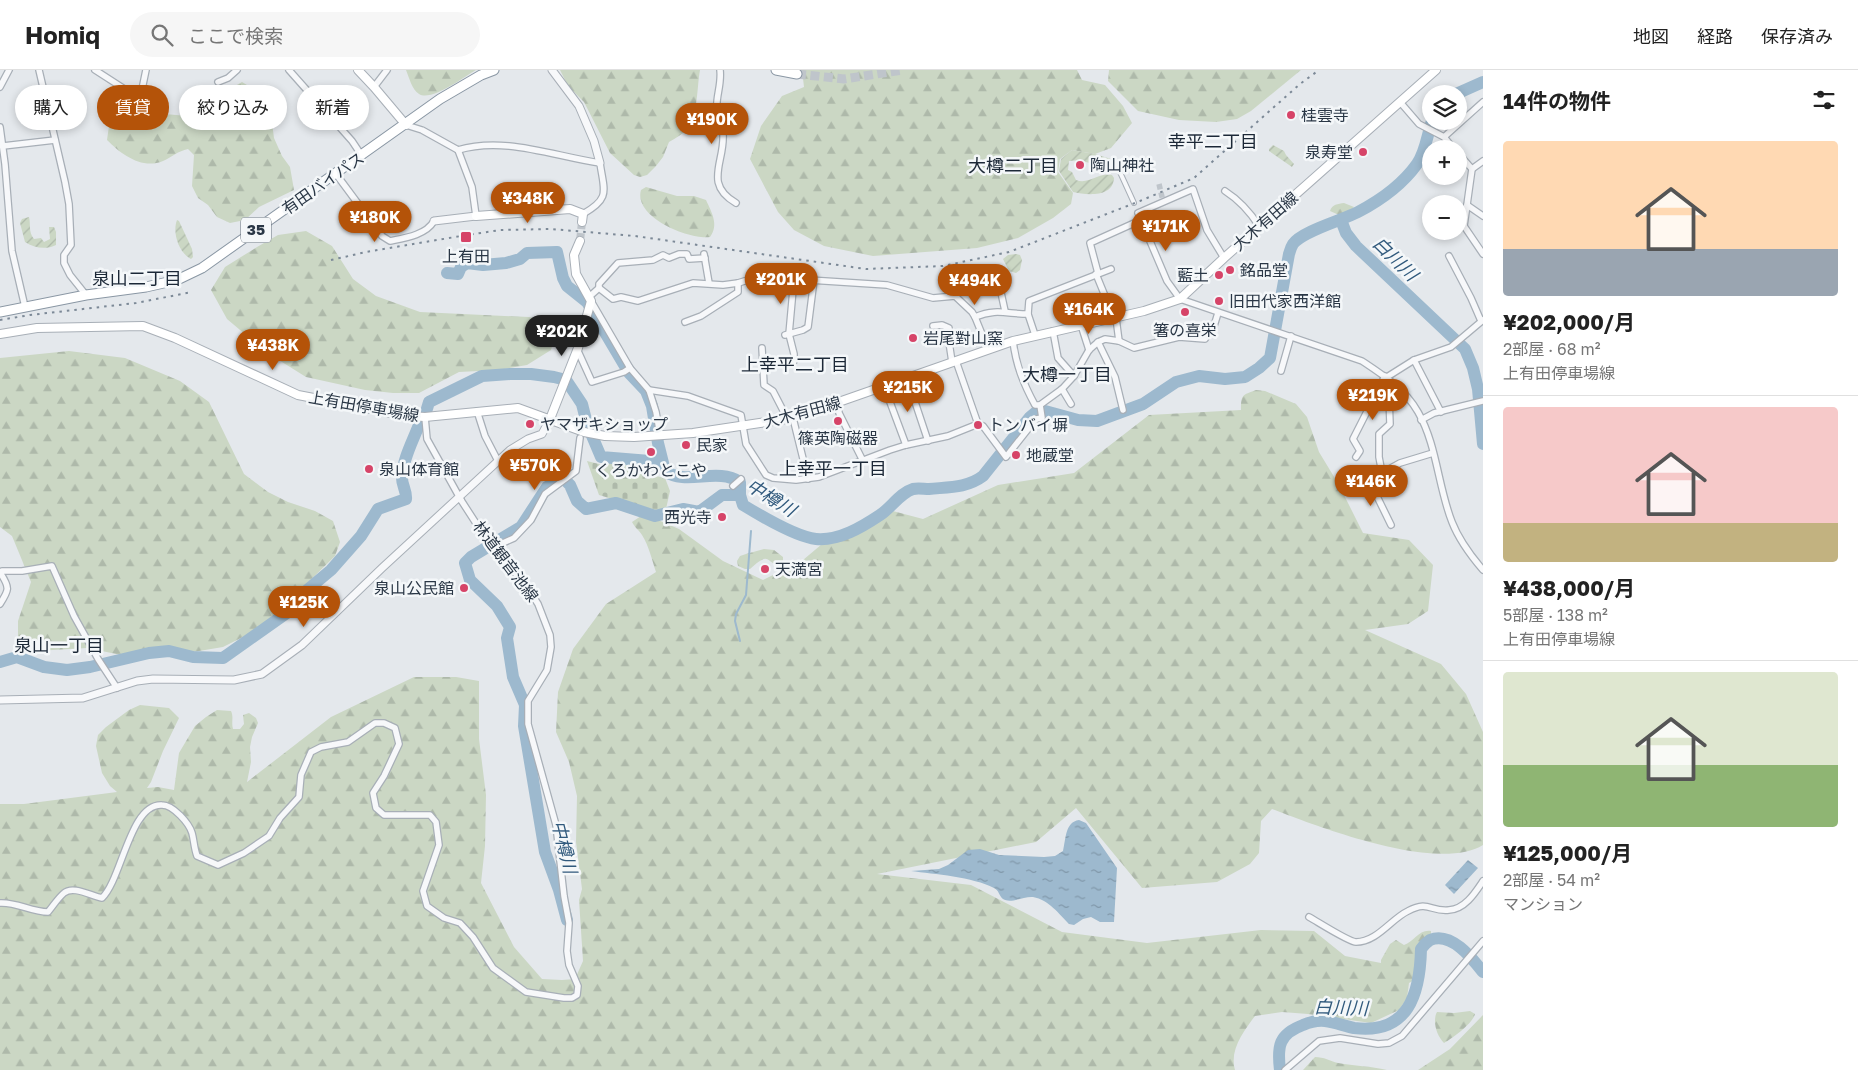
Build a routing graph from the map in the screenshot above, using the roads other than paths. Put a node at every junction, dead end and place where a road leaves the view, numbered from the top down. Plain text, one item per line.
1 (9, 70) edge
2 (39, 70) edge
3 (95, 70) edge
4 (146, 70) edge
5 (237, 70) edge
6 (289, 70) edge
7 (358, 70) edge
8 (387, 70) edge
9 (494, 70) edge
10 (552, 70) edge
11 (720, 70) edge
12 (776, 70) edge
13 (1436, 70) edge
14 (797, 74) dead end
15 (218, 82) dead end
16 (0, 87) edge
17 (374, 87) junction
18 (1400, 102) junction
19 (1483, 102) edge
20 (406, 125) junction
21 (0, 126) edge
22 (1444, 137) junction
23 (55, 140) junction
24 (1446, 140) edge
25 (3, 146) junction
26 (458, 150) junction
27 (362, 156) junction
28 (1483, 161) edge
29 (600, 163) junction
30 (1467, 163) edge
31 (1472, 169) junction
32 (1119, 170) dead end
33 (336, 174) junction
34 (1225, 191) dead end
35 (736, 203) dead end
36 (1134, 204) dead end
37 (1467, 205) joint
38 (476, 216) junction
39 (1483, 216) edge
40 (582, 218) joint
41 (1141, 220) junction
42 (434, 221) joint
43 (1259, 226) junction
44 (1467, 230) edge
45 (580, 241) tunnel mouth
46 (1483, 254) edge
47 (1449, 256) dead end
48 (1224, 258) junction
49 (1111, 269) dead end
50 (1097, 274) junction
51 (794, 279) junction
52 (814, 280) junction
53 (709, 283) junction
54 (738, 283) junction
55 (599, 288) junction
56 (1000, 288) dead end
57 (86, 295) junction
58 (590, 299) junction
59 (1180, 299) junction
60 (25, 307) junction
61 (1005, 311) junction
62 (0, 312) edge
63 (1218, 312) junction
64 (1028, 314) junction
65 (975, 317) junction
66 (1115, 318) junction
67 (1482, 321) edge
68 (685, 322) dead end
69 (1081, 325) junction
70 (933, 326) dead end
71 (1053, 331) junction
72 (0, 334) edge
73 (787, 334) junction
74 (1035, 335) junction
75 (1291, 336) junction
76 (1013, 341) junction
77 (1119, 341) junction
78 (1098, 342) junction
79 (762, 348) dead end
80 (577, 349) junction
81 (988, 349) junction
82 (1089, 350) junction
83 (1414, 360) junction
84 (954, 362) junction
85 (762, 364) junction
86 (630, 368) junction
87 (1280, 371) dead end
88 (1074, 376) junction
89 (1386, 376) junction
90 (907, 378) junction
91 (884, 386) junction
92 (1062, 389) junction
93 (1399, 389) junction
94 (649, 390) junction
95 (1483, 401) edge
96 (838, 403) junction
97 (1071, 404) dead end
98 (1040, 406) junction
99 (1123, 410) dead end
100 (477, 411) junction
101 (1441, 412) junction
102 (425, 417) junction
103 (790, 418) junction
104 (550, 419) junction
105 (1421, 420) junction
106 (978, 424) junction
107 (743, 426) junction
108 (660, 436) junction
109 (580, 438) dead end
110 (928, 441) junction
111 (906, 444) junction
112 (1433, 453) junction
113 (1356, 457) dead end
114 (862, 459) junction
115 (498, 461) junction
116 (1382, 473) junction
117 (808, 479) junction
118 (741, 480) dead end
119 (1370, 482) junction
120 (733, 486) dead end
121 (1358, 491) dead end
122 (459, 497) junction
123 (1391, 525) dead end
124 (492, 548) junction
125 (1483, 570) edge
126 (0, 604) edge
127 (117, 688) junction
128 (0, 700) edge
129 (1483, 882) edge
130 (0, 902) edge
131 (1309, 917) dead end
132 (1483, 941) edge
133 (1285, 1070) edge

1 - 16 street
2 - 23 street
3 - 4 street
5 - 15 street
6 - 27 street
7 - 17 main road
8 - 17 street
9 - 20 highway, 有田バイパス / 35
10 - 29 street
11 - 35 street
12 - 14 highway
13 - 18 main road, 大木有田線
17 - 20 main road
18 - 22 street
18 - 43 main road, 大木有田線
19 - 22 street
20 - 26 street
20 - 27 highway, 有田バイパス / 35
21 - 25 street
22 - 24 street
23 - 25 street
23 - 57 street
25 - 60 street
26 - 29 street
26 - 38 street
27 - 33 highway, 有田バイパス / 35
28 - 31 street
29 - 40 street
30 - 31 street
31 - 37 street
32 - 36 street
33 - 42 street
33 - 57 highway, 有田バイパス / 35
34 - 43 street
37 - 39 street
38 - 40 main road
38 - 42 street
41 - 48 street
41 - 50 street
41 - 59 street
43 - 48 main road, 大木有田線
44 - 46 street
45 - 58 main road
47 - 67 street
48 - 59 main road, 大木有田線
49 - 50 street
50 - 64 street
50 - 66 street
51 - 52 street
51 - 54 street
51 - 73 street
52 - 65 street
52 - 73 street
53 - 54 street
53 - 55 street
53 - 55 street
54 - 68 street
55 - 58 street
56 - 61 street
57 - 60 highway, 有田バイパス / 35
58 - 80 main road
58 - 86 street
59 - 63 street
59 - 66 main road, 大木有田線
60 - 62 highway, 有田バイパス / 35
61 - 64 street
61 - 65 street
63 - 75 street
63 - 77 street
64 - 74 street
65 - 81 street
66 - 69 main road, 大木有田線
66 - 77 street
67 - 83 street
69 - 71 main road, 大木有田線
69 - 82 street
70 - 84 street
71 - 74 main road, 大木有田線
71 - 88 street
72 - 102 main road, 上有田停車場線
73 - 85 street
74 - 76 main road, 大木有田線
75 - 87 street
75 - 89 street
76 - 81 main road, 大木有田線
76 - 98 street
77 - 78 street
78 - 82 street
78 - 99 street
79 - 85 street
80 - 86 street
80 - 104 main road
81 - 84 main road, 大木有田線
82 - 88 street
83 - 89 street
83 - 101 street
84 - 90 main road, 大木有田線
84 - 106 street
85 - 103 street
86 - 94 street
88 - 92 street
89 - 93 street
89 - 113 street
90 - 91 main road, 大木有田線
90 - 110 street
91 - 96 main road, 大木有田線
91 - 111 street
92 - 97 street
92 - 98 street
93 - 105 street
93 - 116 street
94 - 107 street
94 - 108 street
95 - 101 street
96 - 103 main road, 大木有田線
96 - 114 street
98 - 106 street
100 - 102 main road, 上有田停車場線
100 - 104 main road, 上有田停車場線
100 - 115 street
101 - 105 street
102 - 122 street
103 - 107 main road, 大木有田線
103 - 117 street
104 - 108 main road, 大木有田線
104 - 115 street
105 - 112 street
106 - 110 street
107 - 108 main road, 大木有田線
107 - 117 street
109 - 124 street
110 - 111 street
111 - 114 street
112 - 116 street
112 - 125 street
114 - 117 street
115 - 122 street
116 - 119 street
118 - 120 street
119 - 121 street
119 - 123 street
122 - 124 street, 林道観音池線
122 - 124 street
122 - 127 street
124 - 130 street, 林道観音池線
126 - 127 street
127 - 128 street
129 - 131 street
132 - 133 street

